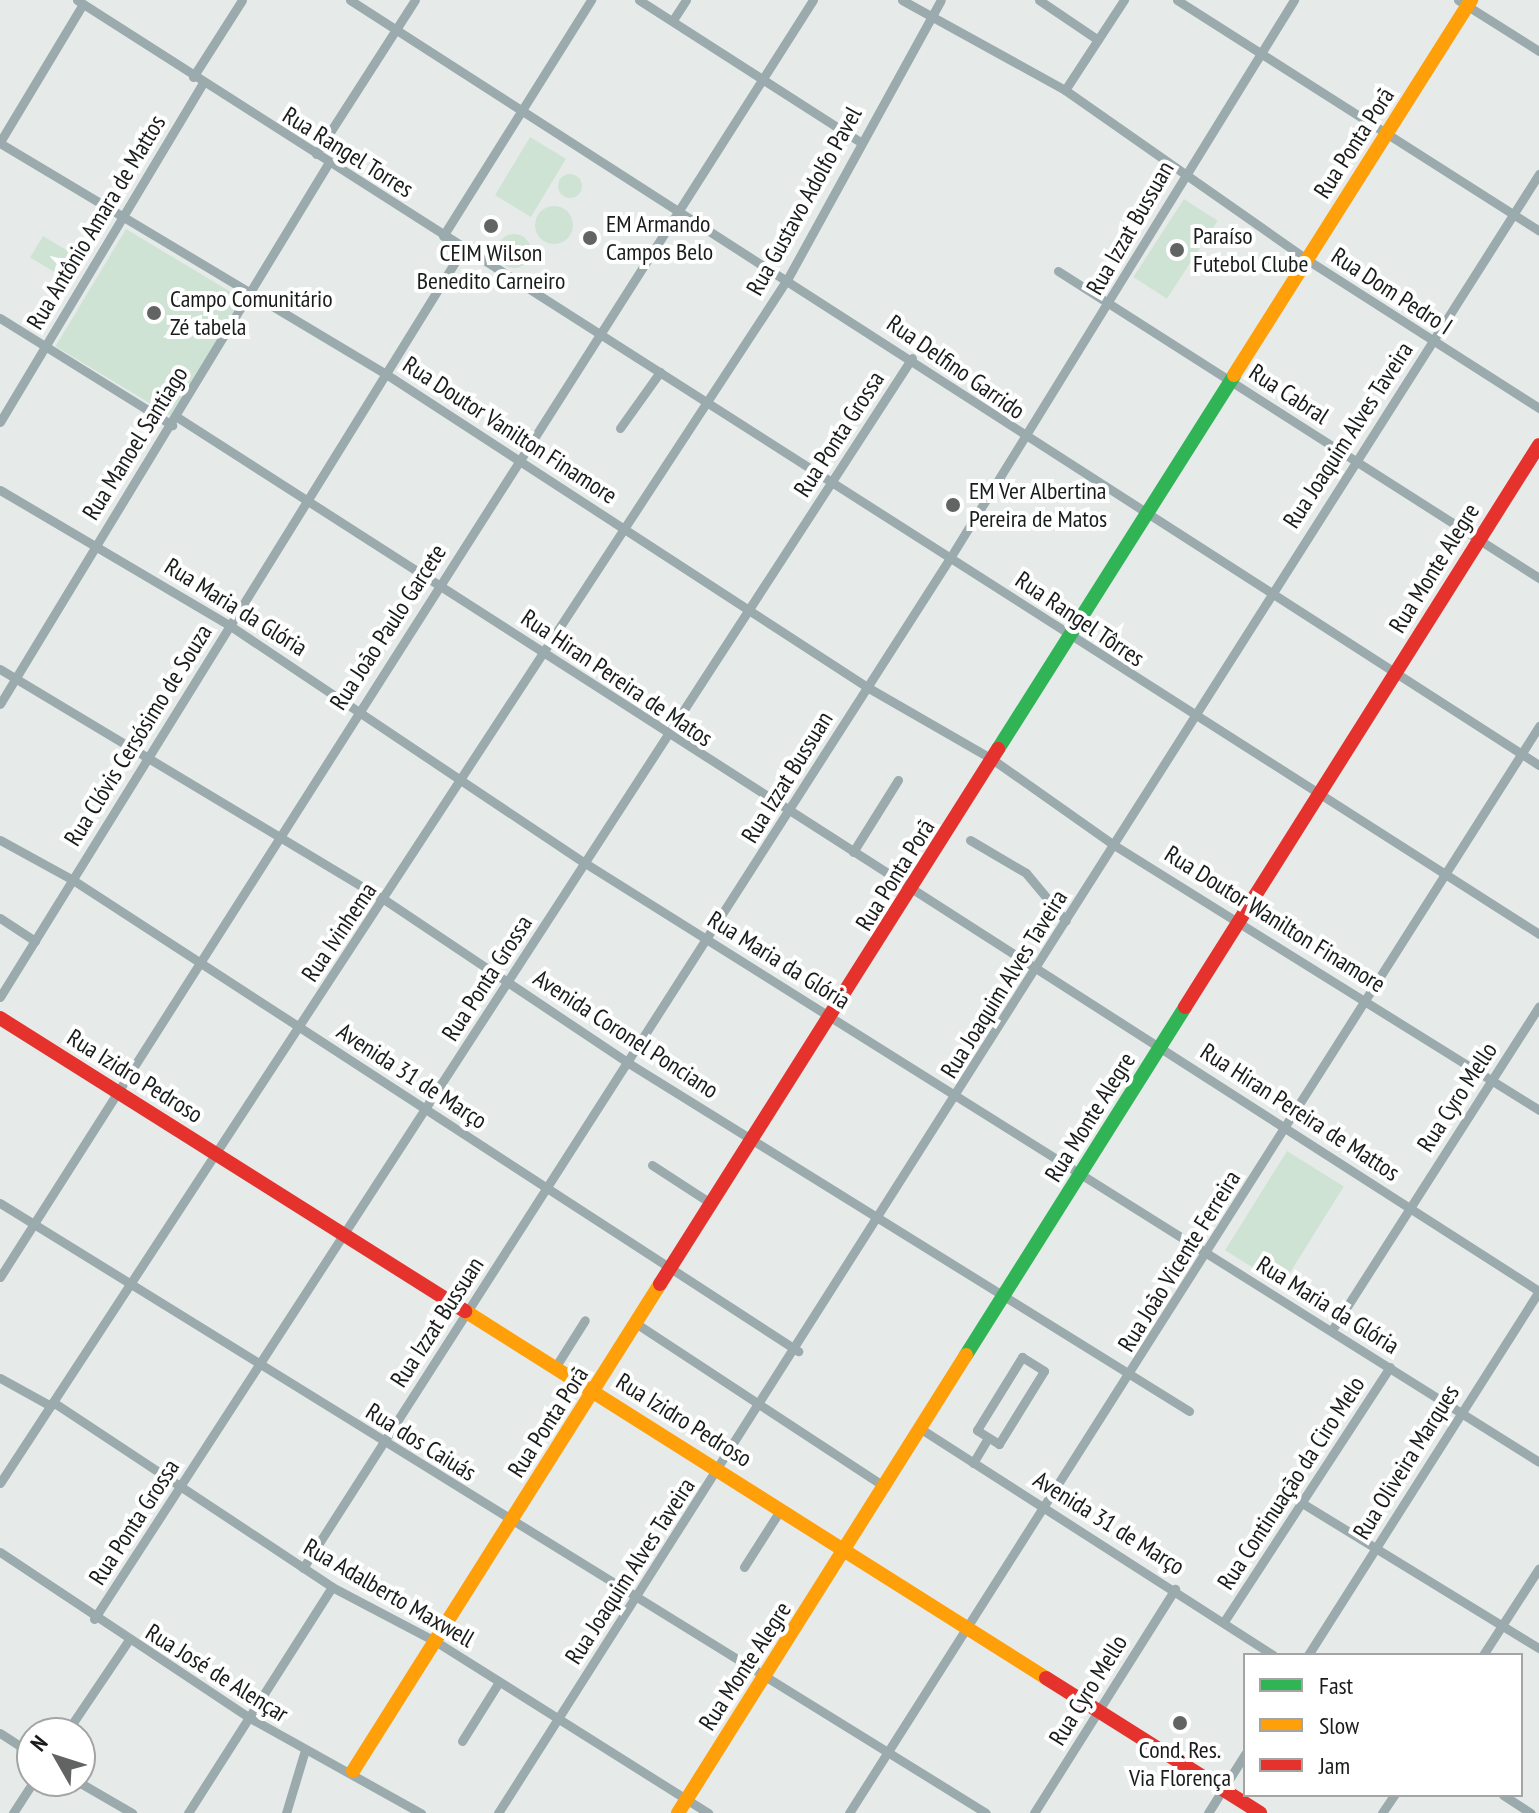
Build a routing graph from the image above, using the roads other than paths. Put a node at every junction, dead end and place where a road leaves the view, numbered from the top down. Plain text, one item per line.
1 (242, 0) edge
2 (350, 0) edge
3 (415, 0) edge
4 (591, 0) edge
5 (639, 0) edge
6 (686, 0) edge
7 (813, 0) edge
8 (902, 0) edge
9 (941, 0) edge
10 (1039, 0) edge
11 (1124, 0) edge
12 (1177, 0) edge
13 (1294, 0) edge
14 (80, 2) edge
15 (1466, 2) edge
16 (930, 18) junction
17 (673, 20) junction
18 (397, 29) junction
19 (1098, 40) junction
20 (1261, 51) junction
21 (1539, 51) edge
22 (762, 77) junction
23 (198, 81) junction
24 (1065, 90) junction
25 (522, 109) junction
26 (1387, 132) junction
27 (0, 142) edge
28 (860, 142) junction
29 (316, 154) junction
30 (329, 162) junction
31 (1539, 174) edge
32 (1183, 176) junction
33 (678, 209) junction
34 (1513, 215) junction
35 (122, 217) junction
36 (1539, 231) edge
37 (443, 236) junction
38 (463, 249) junction
39 (1306, 259) junction
40 (1058, 271) dead end
41 (788, 278) junction
42 (251, 294) junction
43 (1109, 303) junction
44 (0, 318) edge
45 (600, 335) junction
46 (1433, 342) junction
47 (45, 345) junction
48 (912, 358) junction
49 (660, 372) junction
50 (386, 374) junction
51 (1229, 380) junction
52 (708, 401) junction
53 (1539, 408) edge
54 (174, 421) junction
55 (0, 422) edge
56 (620, 428) dead end
57 (1022, 437) junction
58 (1539, 445) edge
59 (521, 460) junction
60 (1354, 460) junction
61 (830, 482) junction
62 (0, 490) edge
63 (307, 500) junction
64 (1146, 509) junction
65 (626, 529) junction
66 (1479, 539) junction
67 (95, 544) junction
68 (950, 558) junction
69 (1539, 578) edge
70 (441, 583) junction
71 (1270, 595) junction
72 (749, 611) junction
73 (229, 625) junction
74 (1070, 634) junction
75 (543, 653) junction
76 (0, 669) edge
77 (1395, 672) junction
78 (16, 678) junction
79 (867, 687) junction
80 (0, 704) edge
81 (358, 708) junction
82 (1194, 718) junction
83 (1539, 726) edge
84 (665, 736) junction
85 (147, 754) junction
86 (1522, 754) junction
87 (992, 759) junction
88 (1539, 765) edge
89 (463, 779) junction
90 (898, 780) dead end
91 (1316, 797) junction
92 (789, 811) junction
93 (279, 838) junction
94 (0, 840) edge
95 (970, 840) dead end
96 (1114, 845) junction
97 (853, 852) junction
98 (585, 863) junction
99 (1448, 875) junction
100 (73, 880) junction
101 (912, 889) junction
102 (385, 900) junction
103 (0, 918) edge
104 (1242, 919) junction
105 (1066, 921) junction
106 (1539, 934) edge
107 (707, 939) junction
108 (35, 941) junction
109 (199, 963) junction
110 (1037, 969) junction
111 (508, 982) junction
112 (0, 997) edge
113 (1368, 999) junction
114 (1539, 1006) edge
115 (833, 1017) junction
116 (0, 1018) edge
117 (299, 1027) junction
118 (1160, 1047) junction
119 (630, 1064) junction
120 (1492, 1080) junction
121 (117, 1091) junction
122 (958, 1094) junction
123 (425, 1109) junction
124 (1539, 1110) edge
125 (1287, 1126) junction
126 (754, 1138) junction
127 (215, 1152) junction
128 (652, 1165) dead end
129 (1083, 1172) junction
130 (548, 1188) junction
131 (0, 1203) edge
132 (712, 1204) junction
133 (1411, 1207) junction
134 (879, 1221) junction
135 (33, 1226) junction
136 (345, 1234) junction
137 (1206, 1252) junction
138 (674, 1266) junction
139 (0, 1277) edge
140 (130, 1282) junction
141 (1539, 1291) edge
142 (1001, 1298) junction
143 (469, 1311) junction
144 (585, 1320) dead end
145 (637, 1324) junction
146 (1332, 1330) junction
147 (798, 1351) junction
148 (258, 1365) junction
149 (556, 1366) junction
150 (1390, 1367) junction
151 (1131, 1376) junction
152 (0, 1378) edge
153 (595, 1391) junction
154 (52, 1404) junction
155 (762, 1405) junction
156 (1189, 1411) dead end
157 (1461, 1413) junction
158 (921, 1429) junction
159 (988, 1438) junction
160 (383, 1441) junction
161 (1539, 1462) edge
162 (973, 1463) junction
163 (720, 1469) junction
164 (0, 1483) edge
165 (184, 1483) junction
166 (885, 1487) junction
167 (1302, 1503) junction
168 (1049, 1507) junction
169 (781, 1509) junction
170 (509, 1522) junction
171 (1375, 1549) junction
172 (846, 1552) junction
173 (0, 1554) edge
174 (744, 1567) dead end
175 (303, 1568) junction
176 (1539, 1568) edge
177 (332, 1587) junction
178 (1175, 1589) junction
179 (638, 1598) junction
180 (94, 1619) junction
181 (1225, 1620) junction
182 (1502, 1624) junction
183 (966, 1628) junction
184 (128, 1641) junction
185 (435, 1641) junction
186 (1539, 1648) edge
187 (1270, 1653) edge
188 (1309, 1653) edge
189 (1484, 1653) edge
190 (766, 1673) junction
191 (499, 1682) junction
192 (1098, 1712) junction
193 (77, 1717) edge
194 (250, 1718) junction
195 (559, 1718) junction
196 (462, 1741) dead end
197 (305, 1750) junction
198 (888, 1752) junction
199 (1243, 1757) edge
200 (353, 1771) junction
201 (1222, 1789) junction
202 (96, 1792) edge
203 (1506, 1797) edge
204 (687, 1799) junction
205 (132, 1813) edge
206 (188, 1813) edge
207 (286, 1813) edge
208 (421, 1813) edge
209 (498, 1813) edge
210 (678, 1813) edge
211 (708, 1813) edge
212 (849, 1813) edge
213 (986, 1813) edge
214 (1034, 1813) edge
215 (1208, 1813) edge
216 (1260, 1813) edge
217 (1531, 1813) edge

1 - 23 street, Rua Antônio Amara de Mattos
2 - 18 street, Rua Delfino Garrido
3 - 18 street
4 - 25 street
5 - 17 street
6 - 17 street
7 - 22 street, Rua João Paulo Garcete
8 - 16 street, Rua Dom Pedro I
9 - 16 street
10 - 19 street
11 - 19 street
12 - 20 street
13 - 20 street, Rua Izzat Bussuan
14 - 23 street, Rua Rangel Torres
14 - 27 street
15 - 21 street
15 - 26 street, Rua Ponta Porã
16 - 24 street, Rua Dom Pedro I
16 - 28 street, Rua Gustavo Adolfo Pavel
17 - 22 street
18 - 25 street, Rua Delfino Garrido
18 - 29 street
19 - 24 street
20 - 26 street
20 - 32 street, Rua Izzat Bussuan
22 - 28 street
22 - 33 street, Rua João Paulo Garcete
23 - 29 street, Rua Rangel Torres
23 - 35 street, Rua Antônio Amara de Mattos
24 - 32 street, Rua Dom Pedro I
25 - 33 street, Rua Delfino Garrido
25 - 37 street
26 - 34 street
26 - 39 street, Rua Ponta Porã
27 - 35 street, Rua Doutor Vanilton Finamore
28 - 41 street, Rua Gustavo Adolfo Pavel
29 - 30 street, Rua Rangel Torres
30 - 37 street, Rua Rangel Torres
30 - 42 street, Rua Manoel Santiago
31 - 34 street, Rua Joaquim Alves Taveira
32 - 39 street, Rua Dom Pedro I
32 - 43 street, Rua Izzat Bussuan
33 - 41 street, Rua Delfino Garrido
33 - 45 street, Rua João Paulo Garcete
34 - 36 street
34 - 46 street, Rua Joaquim Alves Taveira
35 - 42 street, Rua Doutor Vanilton Finamore
35 - 47 street, Rua Antônio Amara de Mattos
37 - 38 street, Rua Rangel Torres
38 - 45 street, Rua Rangel Torres
38 - 50 street, Rua Clóvis Cersósimo de Souza
39 - 46 street, Rua Dom Pedro I
39 - 51 street, Rua Ponta Porã
40 - 43 street, Rua Cabral
41 - 48 street, Rua Delfino Garrido
41 - 52 street, Rua Gustavo Adolfo Pavel
42 - 50 street, Rua Doutor Vanilton Finamore
42 - 54 street, Rua Manoel Santiago
43 - 51 street, Rua Cabral
43 - 57 street, Rua Izzat Bussuan
44 - 47 street, Rua Hiran Pereira de Matos
45 - 49 street, Rua Rangel Tôrres
45 - 59 street, Rua João Paulo Garcete
46 - 53 street, Rua Dom Pedro I
46 - 60 street, Rua Joaquim Alves Taveira
47 - 54 street, Rua Hiran Pereira de Matos
47 - 55 street, Rua Antônio Amara de Mattos
48 - 57 street, Rua Delfino Garrido
48 - 61 street, Rua Ponta Grossa
49 - 52 street, Rua Rangel Tôrres
49 - 56 street
50 - 59 street, Rua Doutor Vanilton Finamore
50 - 63 street, Rua Clóvis Cersósimo de Souza
51 - 60 street, Rua Cabral
51 - 64 street, Rua Ponta Porã
52 - 61 street, Rua Rangel Tôrres
52 - 65 street, Rua Ivinhema
54 - 63 street, Rua Hiran Pereira de Matos
54 - 67 street, Rua Manoel Santiago
57 - 64 street, Rua Delfino Garrido
57 - 68 street, Rua Izzat Bussuan
58 - 66 street, Rua Monte Alegre
59 - 65 street, Rua Doutor Vanilton Finamore
59 - 70 street, Rua João Paulo Garcete
60 - 66 street, Rua Cabral
60 - 71 street, Rua Joaquim Alves Taveira
61 - 68 street, Rua Rangel Tôrres
61 - 72 street, Rua Ponta Grossa
62 - 67 street, Rua Maria da Glória
63 - 70 street, Rua Hiran Pereira de Matos
63 - 73 street, Rua Clóvis Cersósimo de Souza
64 - 71 street, Rua Delfino Garrido
64 - 74 street, Rua Ponta Porã
65 - 72 street, Rua Doutor Vanilton Finamore
65 - 75 street, Rua Ivinhema
66 - 69 street, Rua Cabral
66 - 77 street, Rua Monte Alegre
67 - 73 street, Rua Maria da Glória
67 - 78 street, Rua Manoel Santiago
68 - 74 street, Rua Rangel Tôrres
68 - 79 street, Rua Izzat Bussuan
70 - 75 street, Rua Hiran Pereira de Matos
70 - 81 street, Rua João Paulo Garcete
71 - 77 street, Rua Delfino Garrido
71 - 82 street, Rua Joaquim Alves Taveira
72 - 79 street, Rua Doutor Vanilton Finamore
72 - 84 street, Rua Ponta Grossa
73 - 81 street, Rua Maria da Glória
73 - 85 street, Rua Clóvis Cersósimo de Souza
74 - 82 street, Rua Rangel Tôrres
74 - 87 street, Rua Ponta Porã
75 - 84 street, Rua Hiran Pereira de Matos
75 - 89 street, Rua Ivinhema
76 - 78 street, Avenida Coronel Ponciano
77 - 86 street, Rua Delfino Garrido
77 - 91 street, Rua Monte Alegre
78 - 80 street, Rua Manoel Santiago
78 - 85 street, Avenida Coronel Ponciano
79 - 87 street, Rua Doutor Vanilton Finamore
79 - 92 street, Rua Izzat Bussuan
81 - 89 street, Rua Maria da Glória
81 - 93 street, Rua João Paulo Garcete
82 - 91 street, Rua Rangel Tôrres
82 - 96 street, Rua Joaquim Alves Taveira
83 - 86 street, Rua João Vicente Ferreira
84 - 92 street, Rua Hiran Pereira de Matos
84 - 98 street, Rua Ponta Grossa
85 - 93 street, Avenida Coronel Ponciano
85 - 100 street, Rua Clóvis Cersósimo de Souza
86 - 88 street, Rua Delfino Garrido
86 - 99 street, Rua João Vicente Ferreira
87 - 96 street, Rua Doutor Wanilton Finamore
87 - 101 street, Rua Ponta Porã
89 - 98 street, Rua Maria da Glória
89 - 102 street, Rua Ivinhema
90 - 97 street
91 - 99 street, Rua Rangel Tôrres
91 - 104 street, Rua Monte Alegre
92 - 97 street, Rua Hiran Pereira de Matos
92 - 107 street, Rua Izzat Bussuan
93 - 102 street, Avenida Coronel Ponciano
93 - 109 street, Rua João Paulo Garcete
94 - 100 street, Avenida 31 de Março
95 - 105 street
96 - 104 street, Rua Doutor Wanilton Finamore
96 - 105 street, Rua Joaquim Alves Taveira
97 - 101 street, Rua Hiran Pereira de Matos
98 - 107 street, Rua Maria da Glória
98 - 111 street, Rua Ponta Grossa
99 - 106 street, Rua Rangel Tôrres
99 - 113 street, Rua João Vicente Ferreira
100 - 108 street, Rua Clóvis Cersósimo de Souza
100 - 109 street, Avenida 31 de Março
101 - 110 street, Rua Hiran Pereira de Matos
101 - 115 street, Rua Ponta Porã
102 - 111 street, Avenida Coronel Ponciano
102 - 117 street, Rua Ivinhema
103 - 108 street
104 - 113 street, Rua Doutor Wanilton Finamore
104 - 118 street, Rua Monte Alegre
105 - 110 street, Rua Joaquim Alves Taveira
107 - 115 street, Rua Maria da Glória
107 - 119 street, Rua Izzat Bussuan
108 - 112 street, Rua Clóvis Cersósimo de Souza
109 - 117 street, Avenida 31 de Março
109 - 121 street, Rua João Paulo Garcete
110 - 118 street, Rua Hiran Pereira de Mattos
110 - 122 street, Rua Joaquim Alves Taveira
111 - 119 street, Avenida Coronel Ponciano
111 - 123 street, Rua Ponta Grossa
113 - 120 street, Rua Doutor Wanilton Finamore
113 - 125 street, Rua João Vicente Ferreira
114 - 120 street, Rua Cyro Mello
115 - 122 street, Rua Maria da Glória
115 - 126 street, Rua Ponta Porã
116 - 121 street, Rua Izidro Pedroso
117 - 123 street, Avenida 31 de Março
117 - 127 street, Rua Ivinhema
118 - 125 street, Rua Hiran Pereira de Mattos
118 - 129 street, Rua Monte Alegre
119 - 126 street, Avenida Coronel Ponciano
119 - 130 street, Rua Izzat Bussuan
120 - 124 street, Rua Doutor Wanilton Finamore
120 - 133 street, Rua Cyro Mello
121 - 127 street, Rua Izidro Pedroso
121 - 135 street, Rua João Paulo Garcete
122 - 129 street, Rua Maria da Glória
122 - 134 street, Rua Joaquim Alves Taveira
123 - 130 street, Avenida 31 de Março
123 - 136 street, Rua Ponta Grossa
125 - 133 street, Rua Hiran Pereira de Mattos
125 - 137 street, Rua João Vicente Ferreira
126 - 132 street, Rua Ponta Porã
126 - 134 street, Avenida Coronel Ponciano
127 - 136 street, Rua Izidro Pedroso
127 - 140 street, Rua Ivinhema
128 - 132 street
129 - 137 street, Rua Maria da Glória
129 - 142 street, Rua Monte Alegre
130 - 138 street, Avenida 31 de Março
130 - 143 street, Rua Izzat Bussuan
131 - 135 street, Rua dos Caiuás
132 - 138 street, Rua Ponta Porã
133 - 141 street, Rua Hiran Pereira de Mattos
133 - 146 street, Rua Cyro Mello
134 - 142 street, Avenida Coronel Ponciano
134 - 147 street, Rua Joaquim Alves Taveira
135 - 139 street, Rua João Paulo Garcete
135 - 140 street, Rua dos Caiuás
136 - 143 street, Rua Izidro Pedroso
136 - 148 street, Rua Ponta Grossa
137 - 146 street, Rua Maria da Glória
137 - 151 street, Rua João Vicente Ferreira
138 - 145 street, Rua Ponta Porã
138 - 147 street, Avenida 31 de Março
140 - 148 street, Rua dos Caiuás
140 - 154 street, Rua Ivinhema
141 - 157 street, Rua Oliveira Marques
142 - 151 street, Avenida Coronel Ponciano
142 - 158 street, Rua Monte Alegre
143 - 149 street, Rua Izidro Pedroso
143 - 160 street, Rua Izzat Bussuan
144 - 149 street
145 - 153 street, Rua Ponta Porã
145 - 155 street
146 - 150 street, Rua Maria da Glória
147 - 155 street, Rua Joaquim Alves Taveira
148 - 160 street, Rua dos Caiuás
148 - 165 street, Rua Ponta Grossa
149 - 153 street, Rua Izidro Pedroso
150 - 157 street, Rua Maria da Glória
150 - 167 street, Rua Continuação da Ciro Melo
151 - 156 street, Avenida Coronel Ponciano
151 - 168 street, Rua João Vicente Ferreira
152 - 154 street, Rua Adalberto Maxwell
153 - 163 street, Rua Izidro Pedroso
153 - 170 street, Rua Ponta Porã
154 - 164 street, Rua Ivinhema
154 - 165 street, Rua Adalberto Maxwell
155 - 163 street, Rua Joaquim Alves Taveira
155 - 166 street
157 - 161 street, Rua Maria da Glória
157 - 171 street, Rua Oliveira Marques
158 - 162 street, Avenida 31 de Março
158 - 166 street, Rua Monte Alegre
159 - 159 street
159 - 162 street
160 - 170 street, Rua dos Caiuás
160 - 175 street, Rua Izzat Bussuan
162 - 168 street, Avenida 31 de Março
163 - 169 street, Rua Izidro Pedroso
163 - 179 street, Rua Joaquim Alves Taveira
165 - 175 street, Rua Adalberto Maxwell
165 - 180 street, Rua Ponta Grossa
166 - 172 street, Rua Monte Alegre
167 - 171 street
167 - 181 street, Rua Continuação da Ciro Melo
168 - 178 street, Avenida 31 de Março
168 - 183 street, Rua João Vicente Ferreira
169 - 172 street, Rua Izidro Pedroso
169 - 174 street
170 - 179 street, Rua dos Caiuás
170 - 185 street, Rua Ponta Porã
171 - 182 street
171 - 188 street, Rua Oliveira Marques
172 - 183 street, Rua Izidro Pedroso
172 - 190 street, Rua Monte Alegre
173 - 180 street, Rua José de Alençar
175 - 177 street, Rua Adalberto Maxwell
176 - 182 street
177 - 185 street, Rua Adalberto Maxwell
177 - 194 street
178 - 181 street, Avenida 31 de Março
178 - 192 street, Rua Cyro Mello
179 - 190 street, Rua dos Caiuás
179 - 195 street, Rua Joaquim Alves Taveira
180 - 184 street, Rua José de Alençar
181 - 187 street, Avenida 31 de Março
182 - 186 street
182 - 189 street
183 - 192 street, Rua Izidro Pedroso
183 - 198 street, Rua João Vicente Ferreira
184 - 193 street
184 - 194 street, Rua José de Alençar
185 - 191 street, Rua Adalberto Maxwell
185 - 200 street, Rua Ponta Porã
190 - 198 street, Rua dos Caiuás
190 - 204 street, Rua Monte Alegre
191 - 195 street, Rua Adalberto Maxwell
191 - 196 street
192 - 201 street, Rua Izidro Pedroso
192 - 214 street, Rua Cyro Mello
194 - 197 street, Rua José de Alençar
194 - 206 street
195 - 204 street, Rua Adalberto Maxwell
195 - 209 street, Rua Joaquim Alves Taveira
197 - 200 street, Rua José de Alençar
197 - 207 street
198 - 212 street, Rua João Vicente Ferreira
198 - 213 street, Rua dos Caiuás
199 - 201 street
200 - 208 street, Rua José de Alençar
201 - 215 street
201 - 216 street, Rua Izidro Pedroso
202 - 205 street
203 - 217 street
204 - 210 street, Rua Monte Alegre
204 - 211 street, Rua Adalberto Maxwell

